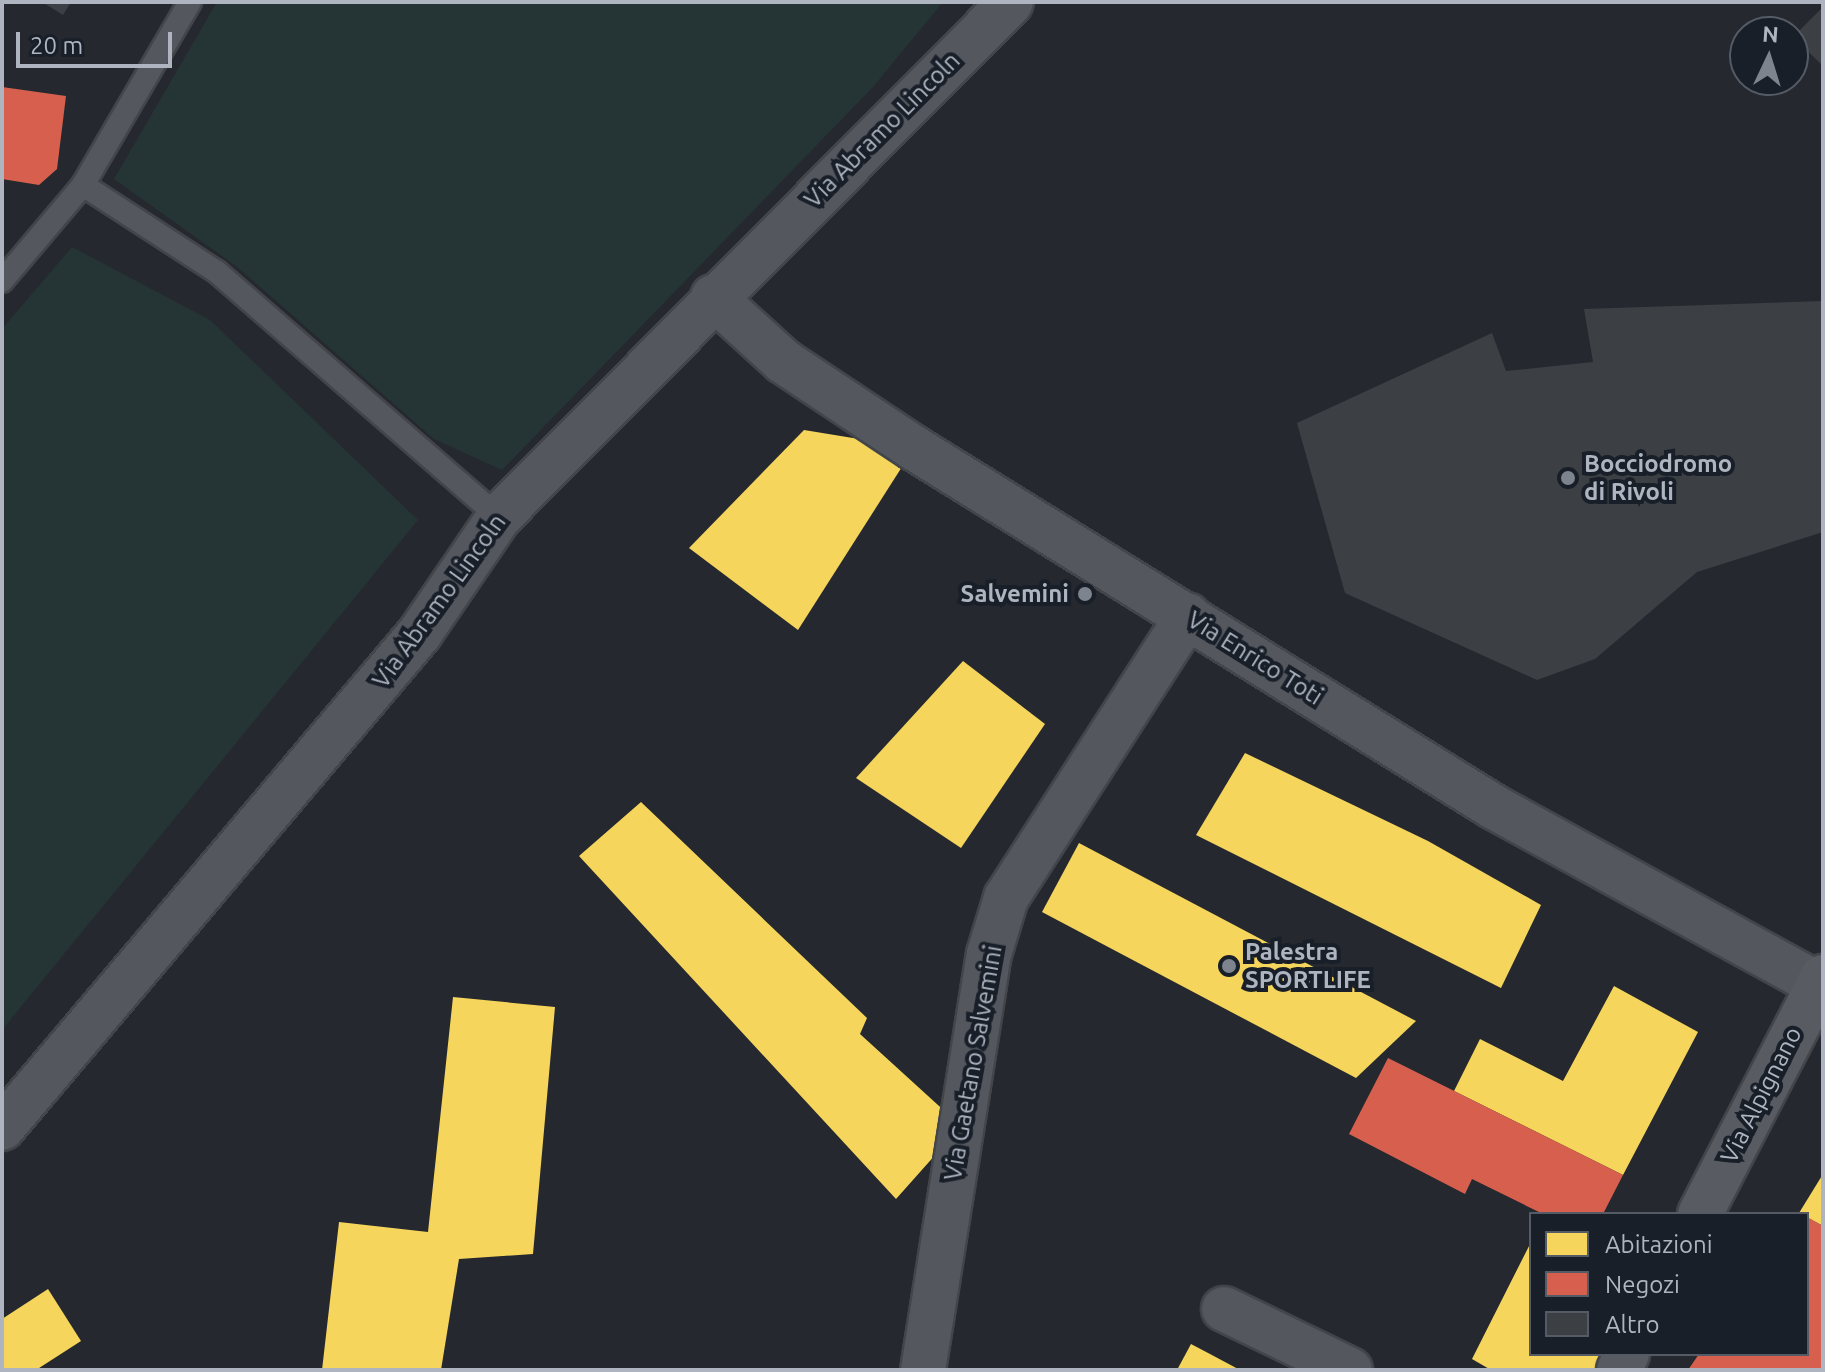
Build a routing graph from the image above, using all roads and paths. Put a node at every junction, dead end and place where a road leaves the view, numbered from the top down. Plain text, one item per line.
1 (190, 2) edge
2 (1011, 2) edge
3 (83, 185) junction
4 (2, 250) edge
5 (26, 254) junction
6 (2, 281) edge
7 (713, 297) junction
8 (499, 517) junction
9 (1188, 616) junction
10 (1821, 981) edge
11 (2, 1128) edge
12 (1701, 1212) edge
13 (1224, 1309) dead end
14 (923, 1370) edge
15 (1350, 1370) edge

1 - 3 lane
2 - 7 street, Via Abramo Lincoln
3 - 5 lane
3 - 8 lane
4 - 5 lane
5 - 6 lane
7 - 8 street, Via Abramo Lincoln
7 - 9 street, Via Enrico Toti
8 - 11 street, Via Abramo Lincoln
9 - 10 street, Via Enrico Toti
9 - 14 street, Via Gaetano Salvemini
10 - 12 street, Via Alpignano
13 - 15 street

